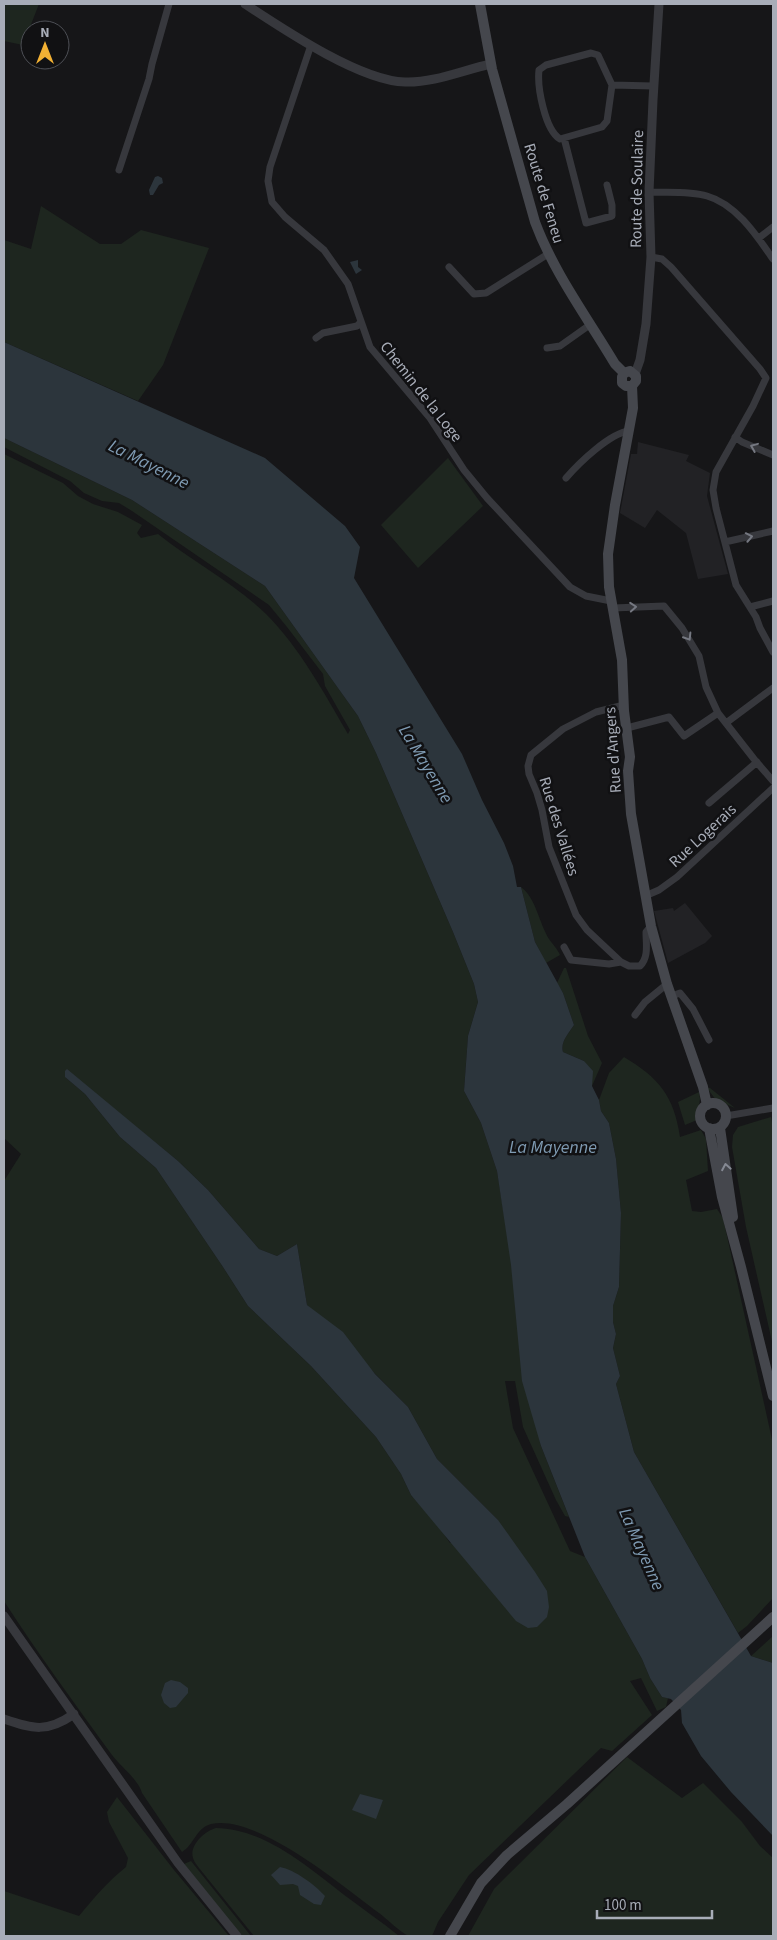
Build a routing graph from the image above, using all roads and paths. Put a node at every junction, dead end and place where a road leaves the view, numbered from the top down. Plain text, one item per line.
1 (169, 4) edge
2 (244, 4) edge
3 (480, 4) edge
4 (659, 4) edge
5 (311, 45) junction
6 (491, 64) junction
7 (612, 85) junction
8 (653, 86) junction
9 (564, 138) junction
10 (119, 170) dead end
11 (607, 185) dead end
12 (649, 192) junction
13 (773, 227) edge
14 (759, 238) junction
15 (548, 254) junction
16 (651, 257) junction
17 (773, 260) edge
18 (449, 267) dead end
19 (360, 323) junction
20 (591, 324) junction
21 (316, 338) dead end
22 (548, 348) dead end
23 (629, 373) junction
24 (632, 386) joint
25 (629, 431) junction
26 (735, 437) junction
27 (773, 455) edge
28 (566, 478) dead end
29 (773, 531) edge
30 (725, 542) junction
31 (773, 601) edge
32 (612, 605) junction
33 (750, 607) junction
34 (773, 652) edge
35 (773, 688) edge
36 (624, 705) junction
37 (718, 713) junction
38 (726, 723) junction
39 (627, 728) junction
40 (756, 762) junction
41 (773, 780) edge
42 (773, 788) edge
43 (709, 803) dead end
44 (645, 896) junction
45 (651, 926) junction
46 (564, 947) dead end
47 (621, 962) junction
48 (667, 984) junction
49 (672, 996) junction
50 (634, 1015) dead end
51 (709, 1040) dead end
52 (707, 1105) junction
53 (773, 1108) edge
54 (726, 1116) junction
55 (714, 1128) junction
56 (773, 1396) edge
57 (4, 1616) edge
58 (773, 1617) edge
59 (74, 1714) junction
60 (4, 1719) edge
61 (238, 1936) edge
62 (450, 1936) edge

1 - 10 street
2 - 5 street
3 - 6 main road, Route de Feneu
4 - 8 street, Route de Soulaire
5 - 6 street
5 - 19 street, Chemin de la Loge
6 - 15 main road, Route de Feneu
7 - 8 street
7 - 9 street
7 - 9 street
8 - 12 street, Route de Soulaire
9 - 11 street
12 - 14 street
12 - 16 street, Route de Soulaire
13 - 14 street
14 - 17 street
15 - 18 street
15 - 20 main road, Route de Feneu
16 - 23 street, Route de Soulaire
16 - 26 street
19 - 21 street
19 - 32 street, Chemin de la Loge
20 - 22 street
20 - 23 main road, Route de Feneu
23 - 24 main road, Route de Feneu
24 - 25 main road, Rue d'Angers
25 - 28 street
25 - 32 main road, Rue d'Angers
27 -> 26 street
26 - 30 street
30 -> 29 street
30 - 33 street
31 - 33 street
32 - 36 main road, Rue d'Angers
32 -> 37 street, Chemin de la Loge
33 - 34 street
35 - 38 street
36 - 39 main road, Rue d'Angers
36 - 47 street, Rue des Vallées
37 - 38 street
37 - 39 street
38 - 40 street
39 - 44 main road, Rue d'Angers
40 - 41 street
40 - 43 street
42 - 44 street, Rue Logerais
44 - 45 main road, Rue d'Angers
45 - 47 street
45 - 48 main road, Rue d'Angers
46 - 47 street
48 - 49 main road, Rue d'Angers
48 - 50 street
49 - 51 street
49 - 52 main road, Rue d'Angers
52 - 54 main road
52 - 55 main road
53 - 54 street
54 - 55 main road
55 - 56 main road
57 - 59 street
58 - 62 main road
59 - 60 street
59 - 61 street

